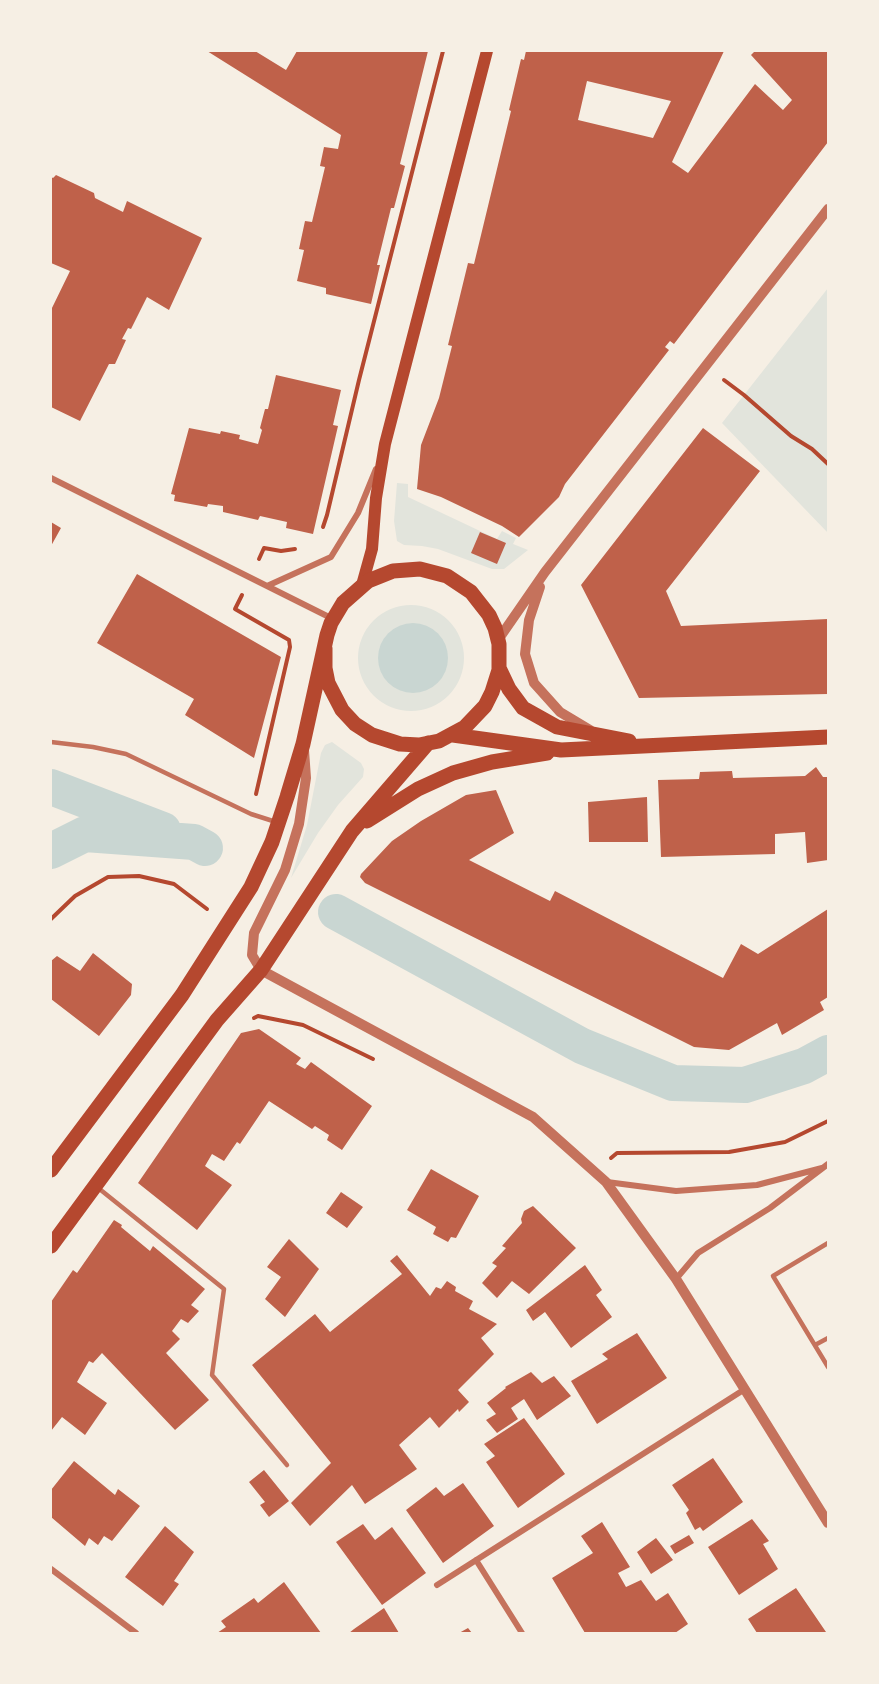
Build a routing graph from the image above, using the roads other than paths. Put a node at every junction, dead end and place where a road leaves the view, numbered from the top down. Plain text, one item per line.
1 (487, 51) edge
2 (828, 209) edge
3 (384, 449) junction
4 (51, 478) edge
5 (545, 572) junction
6 (362, 585) junction
7 (267, 586) junction
8 (333, 619) junction
9 (498, 640) junction
10 (325, 648) junction
11 (499, 668) junction
12 (453, 735) junction
13 (598, 735) junction
14 (828, 737) edge
15 (51, 742) edge
16 (428, 743) junction
17 (303, 744) junction
18 (652, 746) junction
19 (561, 750) junction
20 (278, 822) junction
21 (352, 831) junction
22 (261, 970) junction
23 (825, 1166) edge
24 (51, 1170) edge
25 (606, 1182) junction
26 (95, 1186) junction
27 (828, 1243) edge
28 (51, 1246) edge
29 (676, 1279) junction
30 (828, 1338) edge
31 (815, 1345) junction
32 (828, 1367) edge
33 (745, 1389) junction
34 (287, 1465) dead end
35 (828, 1522) edge
36 (476, 1560) junction
37 (51, 1569) edge
38 (437, 1585) dead end
39 (136, 1633) edge
40 (522, 1633) edge

1 - 3 main road
2 - 5 street
3 - 6 main road
3 - 7 street
4 - 7 street
5 - 9 street
5 - 13 street
6 - 8 main road
6 - 9 main road
7 - 8 street
8 - 10 main road
9 - 11 main road
10 - 16 main road
10 - 17 main road
11 - 12 main road
11 - 13 main road
12 - 16 main road
12 - 19 main road
13 - 18 main road
14 - 18 main road
15 - 20 lane
16 - 21 main road
17 - 20 main road
17 - 22 street
18 - 19 main road
19 - 21 main road
20 - 24 main road
21 - 22 main road
22 - 25 street
22 - 26 main road
23 - 25 street
23 - 29 street
25 - 29 street
26 - 28 main road
26 - 34 lane
27 - 31 lane
29 - 33 street
30 - 31 lane
31 - 32 lane
33 - 35 street
33 - 36 street
36 - 38 street
36 - 40 street
37 - 39 street

